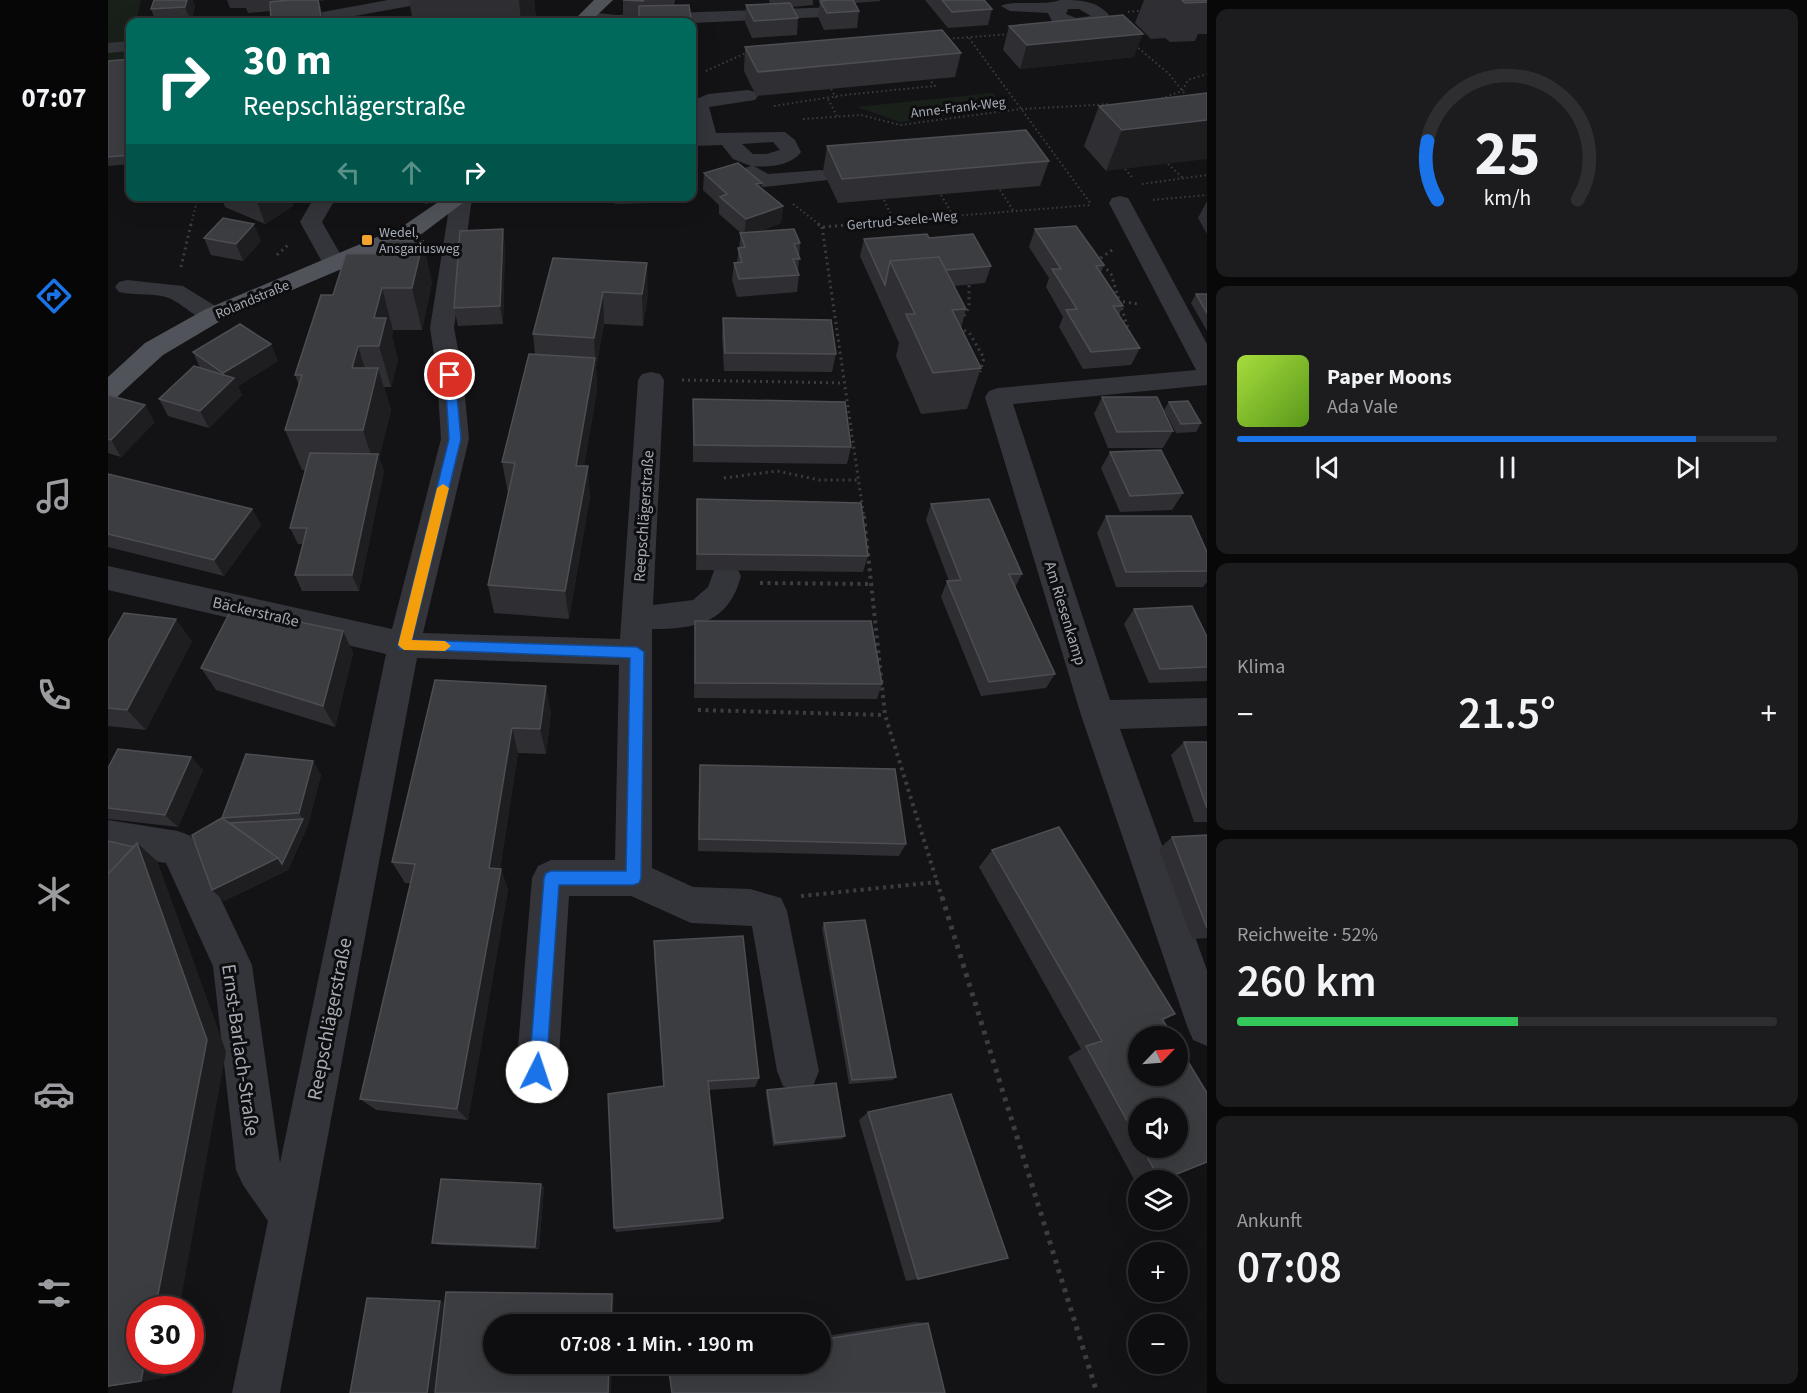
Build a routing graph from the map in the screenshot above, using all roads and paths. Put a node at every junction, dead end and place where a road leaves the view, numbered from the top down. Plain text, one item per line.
1 (416, 0) edge
2 (604, 0) edge
3 (1113, 0) edge
4 (1006, 3) edge
5 (1081, 4) junction
6 (1056, 8) junction
7 (1150, 9) dead end
8 (374, 10) edge
9 (838, 12) edge
10 (1100, 15) junction
11 (321, 18) edge
12 (585, 18) edge
13 (672, 18) edge
14 (1022, 30) joint
15 (1006, 34) junction
16 (968, 38) junction
17 (944, 39) edge
18 (1013, 41) edge
19 (126, 46) edge
20 (108, 48) edge
21 (749, 52) edge
22 (1207, 74) edge
23 (696, 76) edge
24 (930, 80) edge
25 (887, 84) edge
26 (831, 89) edge
27 (891, 90) junction
28 (1182, 91) junction
29 (696, 93) edge
30 (748, 96) dead end
31 (836, 98) junction
32 (828, 99) junction
33 (1190, 100) edge
34 (1150, 102) edge
35 (1114, 104) edge
36 (699, 105) junction
37 (767, 107) dead end
38 (1021, 110) junction
39 (837, 116) junction
40 (802, 119) dead end
41 (700, 140) edge
42 (1168, 164) edge
43 (1207, 175) edge
44 (821, 176) dead end
45 (1183, 178) junction
46 (764, 181) junction
47 (1139, 184) dead end
48 (1000, 190) edge
49 (941, 195) edge
50 (884, 200) edge
51 (197, 201) edge
52 (323, 201) edge
53 (455, 201) edge
54 (460, 201) edge
55 (1120, 203) dead end
56 (1013, 210) junction
57 (953, 215) junction
58 (894, 220) junction
59 (822, 227) junction
60 (1142, 246) junction
61 (1098, 260) junction
62 (1091, 262) edge
63 (334, 264) junction
64 (969, 284) edge
65 (127, 287) dead end
66 (175, 291) junction
67 (1119, 301) junction
68 (960, 302) edge
69 (1110, 302) edge
70 (969, 307) junction
71 (213, 315) junction
72 (963, 317) dead end
73 (954, 324) edge
74 (1125, 341) edge
75 (1207, 367) edge
76 (970, 375) edge
77 (1207, 377) edge
78 (651, 380) joint
79 (843, 382) junction
80 (108, 391) edge
81 (724, 478) dead end
82 (860, 480) junction
83 (726, 576) dead end
84 (108, 578) edge
85 (637, 617) junction
86 (404, 645) junction
87 (637, 652) junction
88 (698, 710) dead end
89 (1207, 712) edge
90 (885, 715) junction
91 (1098, 715) junction
92 (108, 837) edge
93 (633, 878) junction
94 (938, 882) junction
95 (768, 911) junction
96 (1207, 1026) edge
97 (798, 1071) dead end
98 (537, 1072) dead end
99 (290, 1214) junction
100 (256, 1393) edge
101 (1097, 1393) edge

1 - 8 street
2 - 12 main road
3 - 5 street
4 - 6 street
4 - 14 street
5 - 6 street
5 - 10 street
6 - 10 street
7 - 10 path
8 - 11 street
9 - 13 street
10 - 28 path
14 - 15 path
15 - 16 path
15 - 18 path
16 - 17 path
16 - 38 path
19 - 20 street
21 - 23 path
22 - 28 path
24 - 27 path
25 - 27 path
26 - 31 path
27 - 31 path
28 - 33 path
28 - 34 path
29 - 36 path
30 - 36 street
31 - 32 path
32 - 37 path
32 - 39 path
35 - 38 path, Anne-Frank-Weg
36 - 41 street
38 - 39 path, Anne-Frank-Weg
38 - 56 path, Gertrud-Seele-Weg
39 - 40 path, Anne-Frank-Weg
41 - 46 street
42 - 45 path
43 - 45 path
44 - 46 street
45 - 47 path
46 - 59 path
48 - 56 path
49 - 57 path
50 - 58 path
51 - 66 path
52 - 63 street
53 - 63 main road, Rolandstraße
54 - 86 street, Reepschlägerstraße
55 - 60 street
56 - 57 path, Gertrud-Seele-Weg
57 - 58 path, Gertrud-Seele-Weg
58 - 59 path, Gertrud-Seele-Weg
59 - 79 path
60 - 61 path
60 - 75 street
61 - 62 path
61 - 67 path
63 - 71 main road, Rolandstraße
64 - 70 path
65 - 66 street
66 - 71 street
67 - 69 path
67 - 74 path
68 - 70 path
70 - 72 path
71 - 80 main road, Rolandstraße
73 - 76 path
77 - 91 street, Am Riesenkamp
78 - 79 path
78 - 85 street, Reepschlägerstraße
79 - 82 path
81 - 82 path
82 - 90 path
83 - 85 street
84 - 86 street, Bäckerstraße
85 - 87 street, Reepschlägerstraße
86 - 87 street
86 - 99 street, Reepschlägerstraße
87 - 93 street, Reepschlägerstraße
88 - 90 path
89 - 91 street
90 - 94 path
91 - 96 street, Am Riesenkamp
92 - 99 street, Ernst-Barlach-Straße
93 - 95 street
93 - 98 street
94 - 95 path
94 - 101 path
95 - 97 street
99 - 100 street, Reepschlägerstraße

